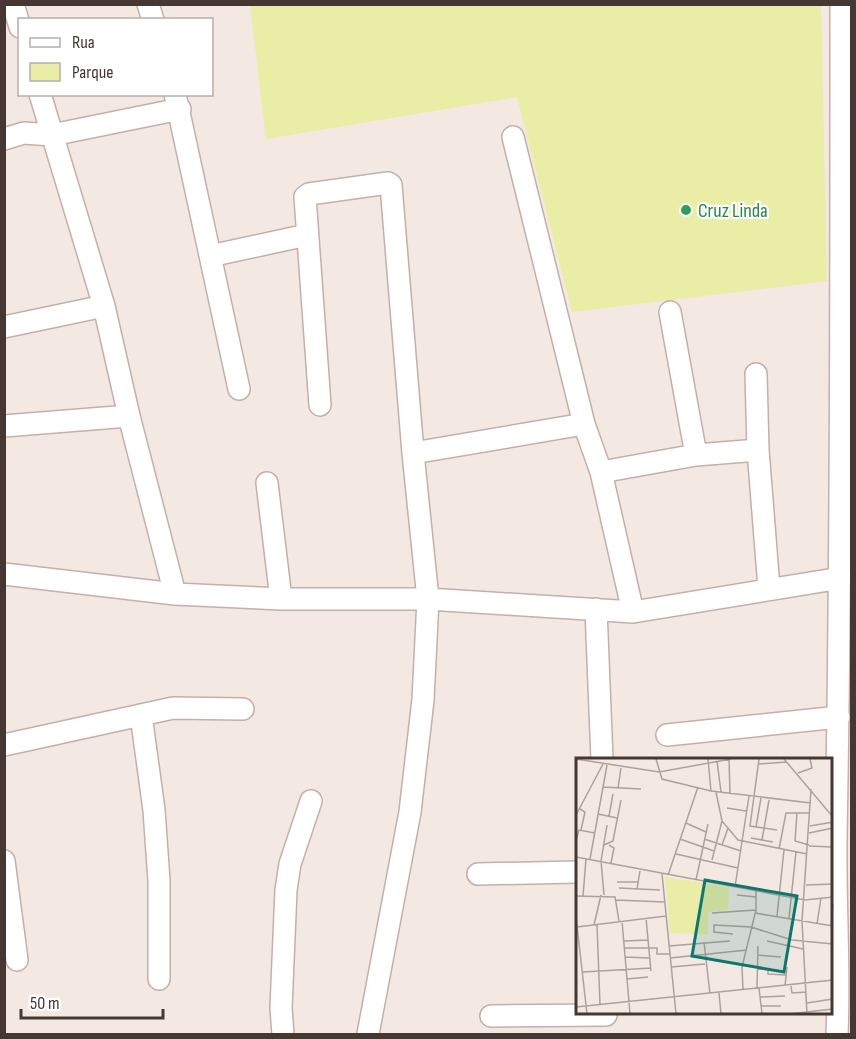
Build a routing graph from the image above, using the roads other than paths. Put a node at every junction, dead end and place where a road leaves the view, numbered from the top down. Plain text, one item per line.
1 (13, 4) edge
2 (841, 4) edge
3 (18, 20) edge
4 (41, 96) edge
5 (178, 102) edge
6 (52, 135) junction
7 (513, 136) dead end
8 (4, 139) edge
9 (307, 235) junction
10 (210, 256) junction
11 (104, 306) junction
12 (670, 312) dead end
13 (4, 327) edge
14 (847, 336) edge
15 (756, 374) dead end
16 (239, 389) dead end
17 (320, 405) dead end
18 (129, 416) junction
19 (584, 424) junction
20 (4, 426) edge
21 (758, 450) junction
22 (413, 453) junction
23 (696, 455) junction
24 (601, 472) junction
25 (267, 483) dead end
26 (4, 574) edge
27 (841, 578) junction
28 (769, 588) junction
29 (175, 594) junction
30 (281, 599) junction
31 (428, 599) junction
32 (596, 609) junction
33 (633, 612) junction
34 (243, 709) dead end
35 (141, 715) junction
36 (838, 717) junction
37 (667, 735) dead end
38 (4, 745) edge
39 (602, 758) edge
40 (844, 768) edge
41 (311, 801) dead end
42 (839, 855) edge
43 (5, 864) edge
44 (576, 872) edge
45 (478, 874) dead end
46 (17, 960) dead end
47 (159, 979) dead end
48 (840, 991) edge
49 (491, 1016) dead end
50 (605, 1021) edge
51 (283, 1035) edge
52 (368, 1035) edge
53 (837, 1035) edge

1 - 3 street
2 - 14 street
4 - 6 street
5 - 6 street
5 - 10 street
6 - 8 street
6 - 11 street
7 - 19 street
9 - 10 street
9 - 17 street
9 - 22 street
10 - 16 street
11 - 13 street
11 - 18 street
12 - 23 street
14 - 27 street
15 - 21 street
18 - 20 street
18 - 29 street
19 - 22 street
19 - 24 street
21 - 23 street
21 - 28 street
22 - 31 street
23 - 24 street
24 - 33 street
25 - 30 street
26 - 29 street
27 - 28 street
27 - 36 street
28 - 33 street
29 - 30 street
30 - 31 street
31 - 32 street
31 - 52 street
32 - 33 street
32 - 39 street
34 - 35 street
35 - 38 street
35 - 47 street
36 - 37 street
36 - 40 street
40 - 42 street
41 - 51 street
42 - 48 street
43 - 46 street
44 - 45 street
48 - 53 street
49 - 50 street

